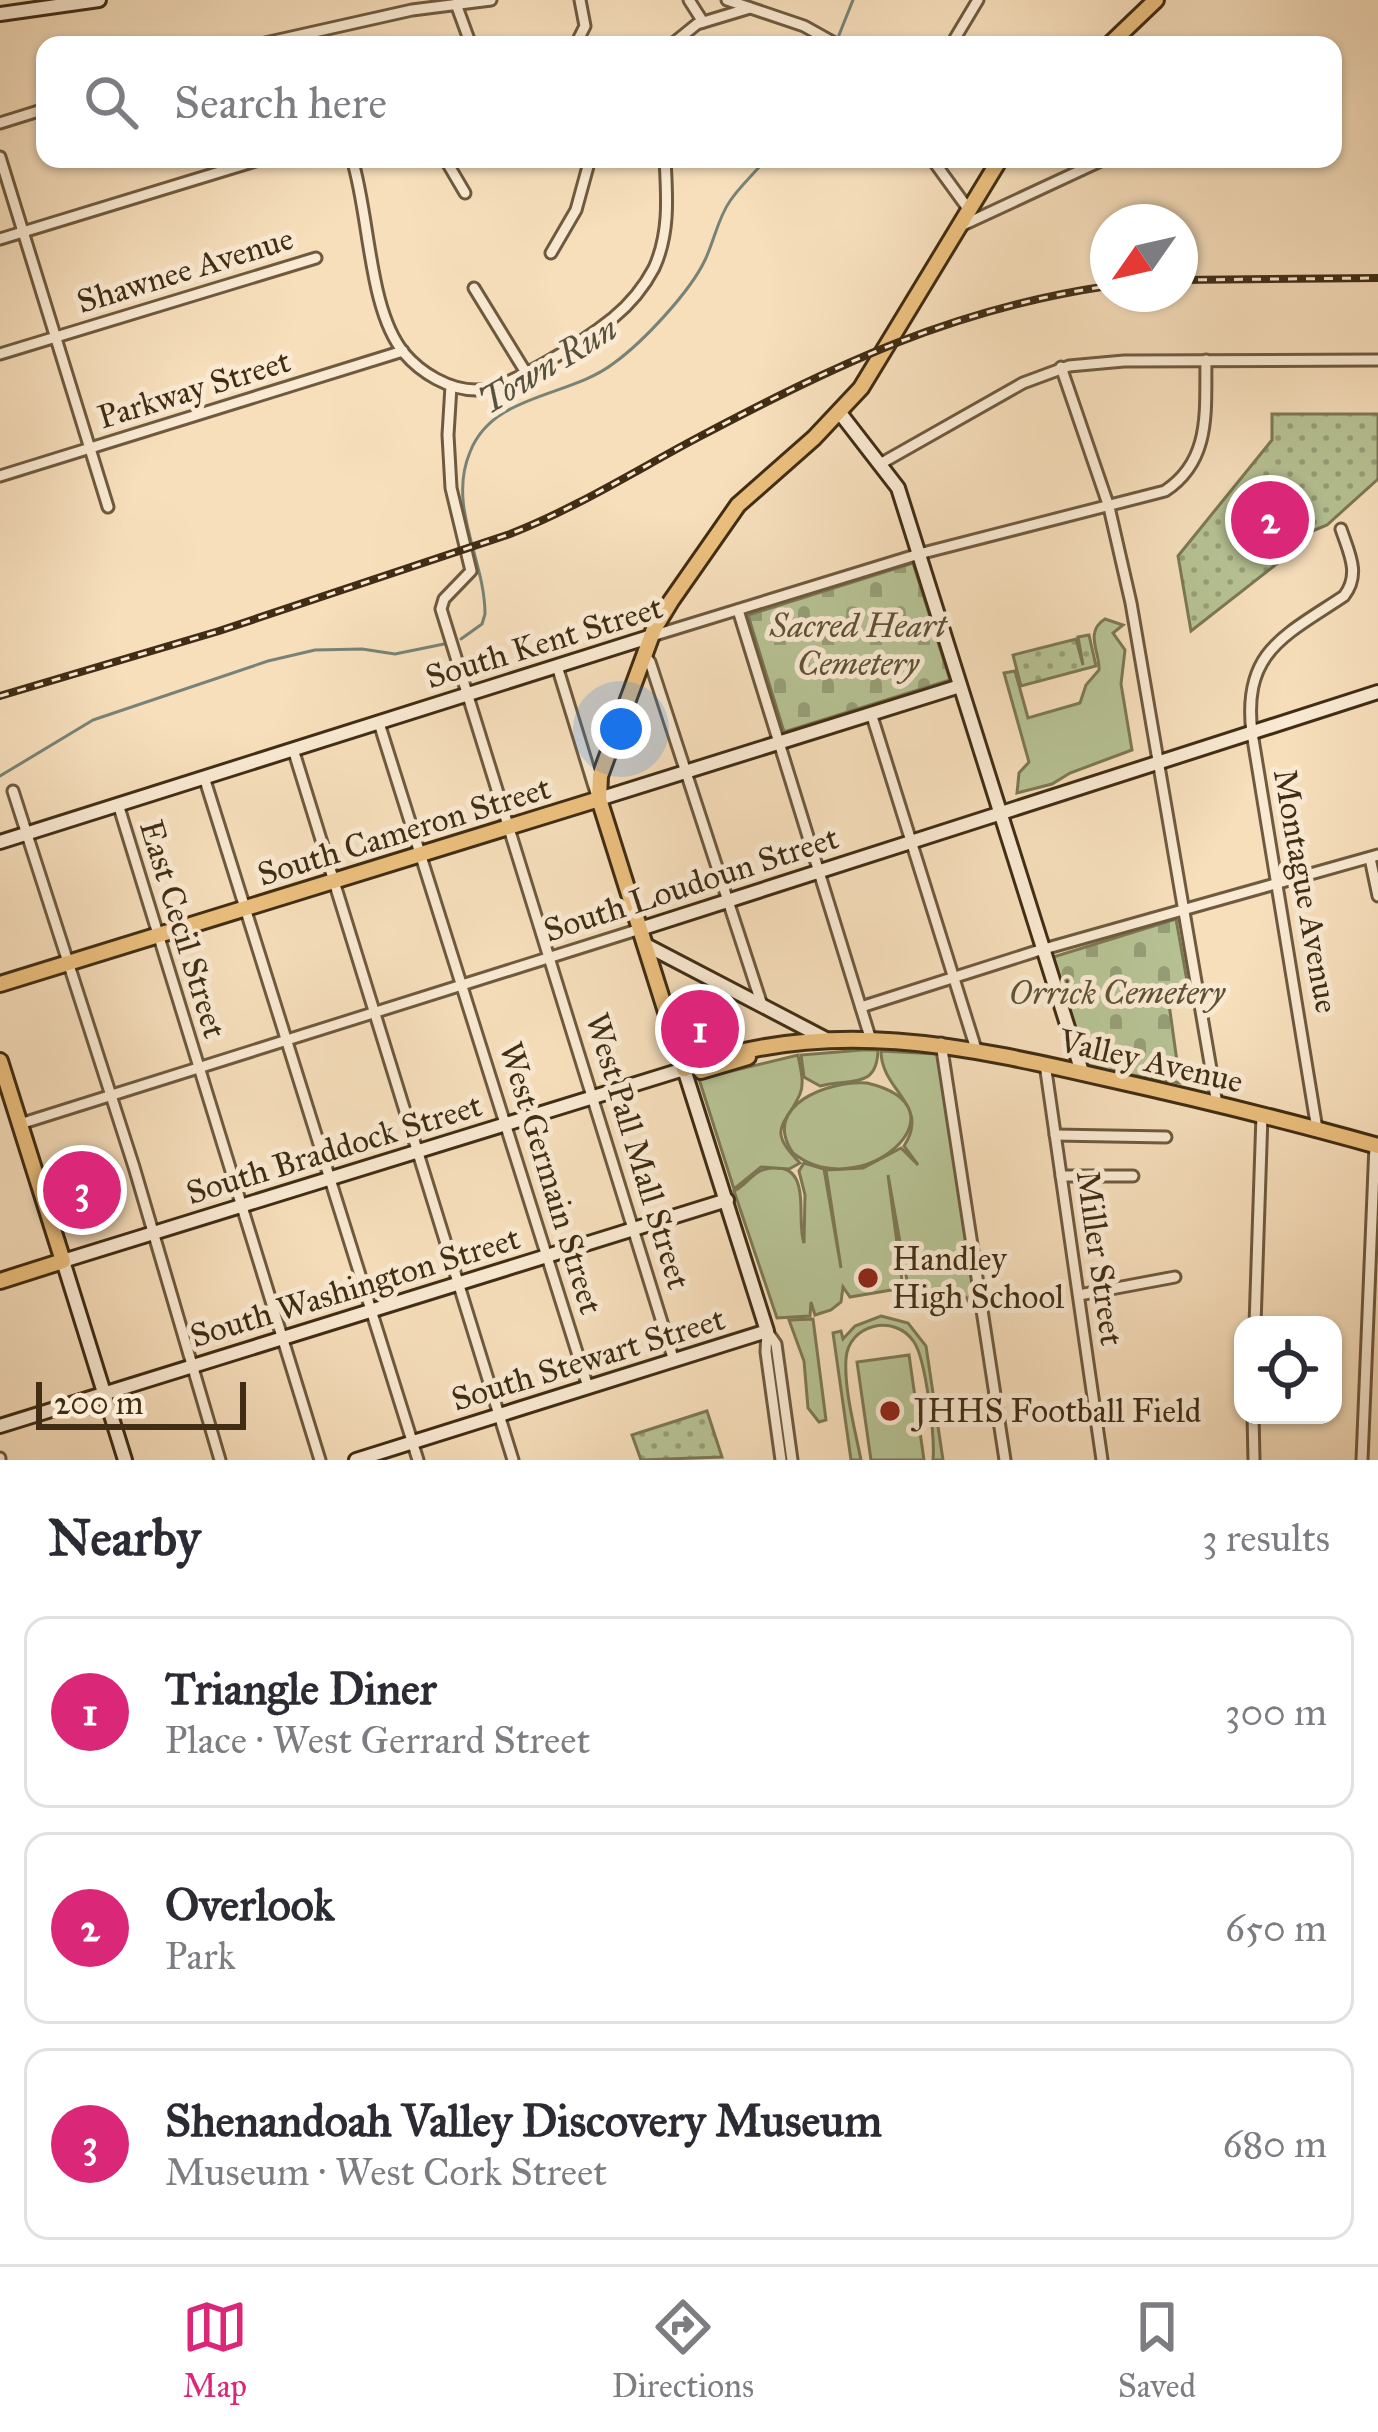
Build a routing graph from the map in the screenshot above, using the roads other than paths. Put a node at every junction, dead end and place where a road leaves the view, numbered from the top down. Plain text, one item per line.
1 (99, 0) edge
2 (491, 0) edge
3 (580, 0) edge
4 (689, 0) edge
5 (727, 0) edge
6 (781, 0) edge
7 (978, 0) edge
8 (1156, 0) edge
9 (457, 4) junction
10 (750, 8) junction
11 (0, 14) edge
12 (776, 17) junction
13 (703, 22) junction
14 (295, 36) edge
15 (468, 36) edge
16 (580, 36) edge
17 (684, 36) edge
18 (824, 36) edge
19 (956, 36) edge
20 (1118, 36) edge
21 (36, 112) edge
22 (0, 123) edge
23 (0, 157) edge
24 (233, 168) edge
25 (355, 168) edge
26 (450, 168) edge
27 (588, 168) edge
28 (665, 168) edge
29 (939, 168) edge
30 (995, 168) edge
31 (1086, 168) edge
32 (465, 193) dead end
33 (969, 210) junction
34 (960, 226) junction
35 (23, 232) junction
36 (0, 238) edge
37 (551, 253) dead end
38 (316, 259) dead end
39 (474, 288) dead end
40 (54, 338) junction
41 (403, 351) junction
42 (0, 354) edge
43 (1378, 360) edge
44 (1206, 361) junction
45 (1061, 367) junction
46 (526, 371) junction
47 (452, 386) junction
48 (840, 412) junction
49 (90, 450) junction
50 (880, 464) junction
51 (0, 476) edge
52 (108, 506) dead end
53 (1109, 507) junction
54 (1341, 529) dead end
55 (919, 554) junction
56 (738, 610) junction
57 (652, 637) junction
58 (645, 656) junction
59 (557, 666) junction
60 (961, 686) junction
61 (1378, 692) edge
62 (468, 694) junction
63 (871, 713) junction
64 (379, 722) junction
65 (1252, 733) junction
66 (779, 742) junction
67 (293, 749) junction
68 (1159, 763) junction
69 (687, 771) junction
70 (204, 777) junction
71 (13, 791) dead end
72 (599, 799) junction
73 (118, 804) junction
74 (1000, 814) junction
75 (510, 826) junction
76 (27, 833) junction
77 (0, 842) edge
78 (911, 842) junction
79 (421, 854) junction
80 (1374, 856) edge
81 (819, 872) junction
82 (335, 881) junction
83 (1278, 884) junction
84 (1378, 896) edge
85 (728, 901) junction
86 (245, 908) junction
87 (1183, 909) junction
88 (158, 936) junction
89 (642, 936) junction
90 (1043, 951) junction
91 (551, 958) junction
92 (68, 964) junction
93 (953, 978) junction
94 (0, 984) edge
95 (463, 985) junction
96 (761, 1002) junction
97 (861, 1007) junction
98 (376, 1012) junction
99 (870, 1037) junction
100 (826, 1039) junction
101 (287, 1041) junction
102 (941, 1043) junction
103 (976, 1049) junction
104 (0, 1060) edge
105 (1045, 1064) junction
106 (198, 1070) junction
107 (684, 1070) junction
108 (1082, 1072) junction
109 (111, 1096) junction
110 (594, 1097) junction
111 (1216, 1104) junction
112 (1262, 1114) junction
113 (20, 1124) junction
114 (506, 1124) junction
115 (1317, 1129) junction
116 (1055, 1135) junction
117 (1166, 1137) dead end
118 (1376, 1146) edge
119 (418, 1151) junction
120 (1061, 1176) junction
121 (1133, 1176) dead end
122 (330, 1179) junction
123 (727, 1200) junction
124 (240, 1206) junction
125 (634, 1229) junction
126 (152, 1234) junction
127 (547, 1256) junction
128 (63, 1261) junction
129 (1175, 1277) dead end
130 (0, 1281) edge
131 (459, 1283) junction
132 (1079, 1295) junction
133 (1373, 1301) edge
134 (371, 1311) junction
135 (1255, 1316) edge
136 (767, 1331) junction
137 (283, 1338) junction
138 (674, 1360) junction
139 (192, 1366) junction
140 (588, 1387) junction
141 (104, 1394) junction
142 (499, 1415) junction
143 (781, 1418) junction
144 (1253, 1424) edge
145 (0, 1426) edge
146 (412, 1442) junction
147 (125, 1460) edge
148 (220, 1460) edge
149 (320, 1460) edge
150 (356, 1460) edge
151 (418, 1460) edge
152 (513, 1460) edge
153 (781, 1460) edge
154 (792, 1460) edge
155 (1005, 1460) edge
156 (1102, 1460) edge
157 (1254, 1460) edge
158 (1362, 1460) edge

1 - 11 street
2 - 9 street
3 - 16 street
4 - 13 street
5 - 10 street
6 - 12 street
7 - 19 street
8 - 20 main road
9 - 14 street
9 - 15 street
10 - 12 street
10 - 13 street
12 - 18 street
13 - 17 street
21 - 22 street
23 - 35 street
24 - 35 street
25 - 41 street
26 - 32 street
27 - 37 street
28 - 46 street
29 - 33 street
30 - 33 main road
31 - 34 street
33 - 34 main road
34 - 48 main road
35 - 36 street
35 - 40 street
38 - 40 street, Shawnee Avenue
39 - 46 street
40 - 42 street, Shawnee Avenue
40 - 49 street
41 - 47 street
41 - 49 street, Parkway Street
43 - 44 street
44 - 45 street
44 - 53 street, South Kent Street
45 - 50 street
45 - 53 street
46 - 47 street
47 - 62 street, West Pall Mall Street
48 - 50 street
48 - 57 main road
49 - 51 street, Parkway Street
49 - 52 street
50 - 55 street
53 - 55 street, South Kent Street
53 - 68 street
54 - 65 street, Montague Avenue
55 - 56 street, South Kent Street
55 - 60 street
56 - 57 street, South Kent Street
56 - 66 street
57 - 58 main road
57 - 59 street, South Kent Street
58 - 69 street
58 - 72 main road
59 - 62 street, South Kent Street
59 - 72 street
60 - 63 street, South Cameron Street
60 - 74 street
61 - 65 street, South Loudoun Street
62 - 64 street, South Kent Street
62 - 75 street, West Pall Mall Street
63 - 66 street, South Cameron Street
63 - 78 street
64 - 67 street, South Kent Street
64 - 79 street, West Germain Street
65 - 68 street, South Loudoun Street
65 - 83 street, Montague Avenue
66 - 69 street, South Cameron Street
66 - 81 street
67 - 70 street, South Kent Street
67 - 82 street
68 - 74 street, South Loudoun Street
68 - 87 street
69 - 72 street, South Cameron Street
69 - 85 street
70 - 73 street, South Kent Street
70 - 86 street
71 - 76 street
72 - 75 main road, South Cameron Street
72 - 89 main road
73 - 76 street, South Kent Street
73 - 88 street, East Cecil Street
74 - 78 street, South Loudoun Street
74 - 90 street
75 - 79 main road, South Cameron Street
75 - 91 street, West Pall Mall Street
76 - 77 street, South Kent Street
76 - 92 street
78 - 81 street, South Loudoun Street
78 - 93 street
79 - 82 main road, South Cameron Street
79 - 95 street, West Germain Street
80 - 83 street
80 - 84 street
81 - 85 street, South Loudoun Street
81 - 97 street
82 - 86 main road, South Cameron Street
82 - 98 street
83 - 87 street
83 - 115 street, Montague Avenue
85 - 89 street, South Loudoun Street
85 - 96 street
86 - 88 main road, South Cameron Street
86 - 101 street
87 - 90 street
87 - 111 street
88 - 92 main road, South Cameron Street
88 - 106 street, East Cecil Street
89 - 91 street, South Loudoun Street
89 - 96 street
89 - 107 main road
90 - 93 street
90 - 108 street
91 - 95 street, South Loudoun Street
91 - 110 street, West Pall Mall Street
92 - 94 main road, South Cameron Street
92 - 109 street
93 - 97 street
93 - 103 street
95 - 98 street, South Loudoun Street
95 - 114 street, West Germain Street
96 - 100 street
97 - 99 street
98 - 101 street, South Loudoun Street
98 - 119 street
99 - 100 main road, Valley Avenue
99 - 102 main road, Valley Avenue
100 - 107 main road, South Braddock Street
101 - 106 street, South Loudoun Street
101 - 122 street
102 - 103 main road, Valley Avenue
102 - 155 street
103 - 105 main road, Valley Avenue
104 - 113 main road
105 - 108 main road, Valley Avenue
105 - 116 street, Miller Street
106 - 109 street, South Loudoun Street
106 - 124 street, East Cecil Street
107 - 110 street, South Braddock Street
107 - 123 street
108 - 111 main road, Valley Avenue
109 - 113 street, South Loudoun Street
109 - 126 street
110 - 114 street, South Braddock Street
110 - 125 street, West Pall Mall Street
111 - 112 main road, Valley Avenue
112 - 115 main road, Valley Avenue
112 - 135 street
113 - 128 main road
114 - 119 street, South Braddock Street
114 - 127 street, West Germain Street
115 - 118 main road, Valley Avenue
116 - 117 street
116 - 120 street, Miller Street
118 - 133 street
119 - 122 street, South Braddock Street
119 - 131 street
120 - 121 street
120 - 132 street, Miller Street
122 - 124 street, South Braddock Street
122 - 134 street
123 - 125 street, South Washington Street
123 - 136 street
124 - 126 street, South Braddock Street
124 - 137 street, East Cecil Street
125 - 127 street, South Washington Street
125 - 138 street, West Pall Mall Street
126 - 128 street, South Braddock Street
126 - 139 street
127 - 131 street, South Washington Street
127 - 140 street, West Germain Street
128 - 130 main road, South Braddock Street
128 - 141 street
129 - 132 street
131 - 134 street, South Washington Street
131 - 142 street
132 - 156 street, Miller Street
133 - 158 street
134 - 137 street, South Washington Street
134 - 146 street
136 - 138 street, South Stewart Street
136 - 143 street
137 - 139 street, South Washington Street
137 - 149 street, East Cecil Street
138 - 140 street, South Stewart Street
139 - 141 street, South Washington Street
139 - 148 street
140 - 142 street, South Stewart Street
141 - 145 street, South Washington Street
141 - 147 street
142 - 146 street, South Stewart Street
142 - 152 street
143 - 153 street
143 - 154 street
144 - 157 street
146 - 150 street, South Stewart Street
146 - 151 street

